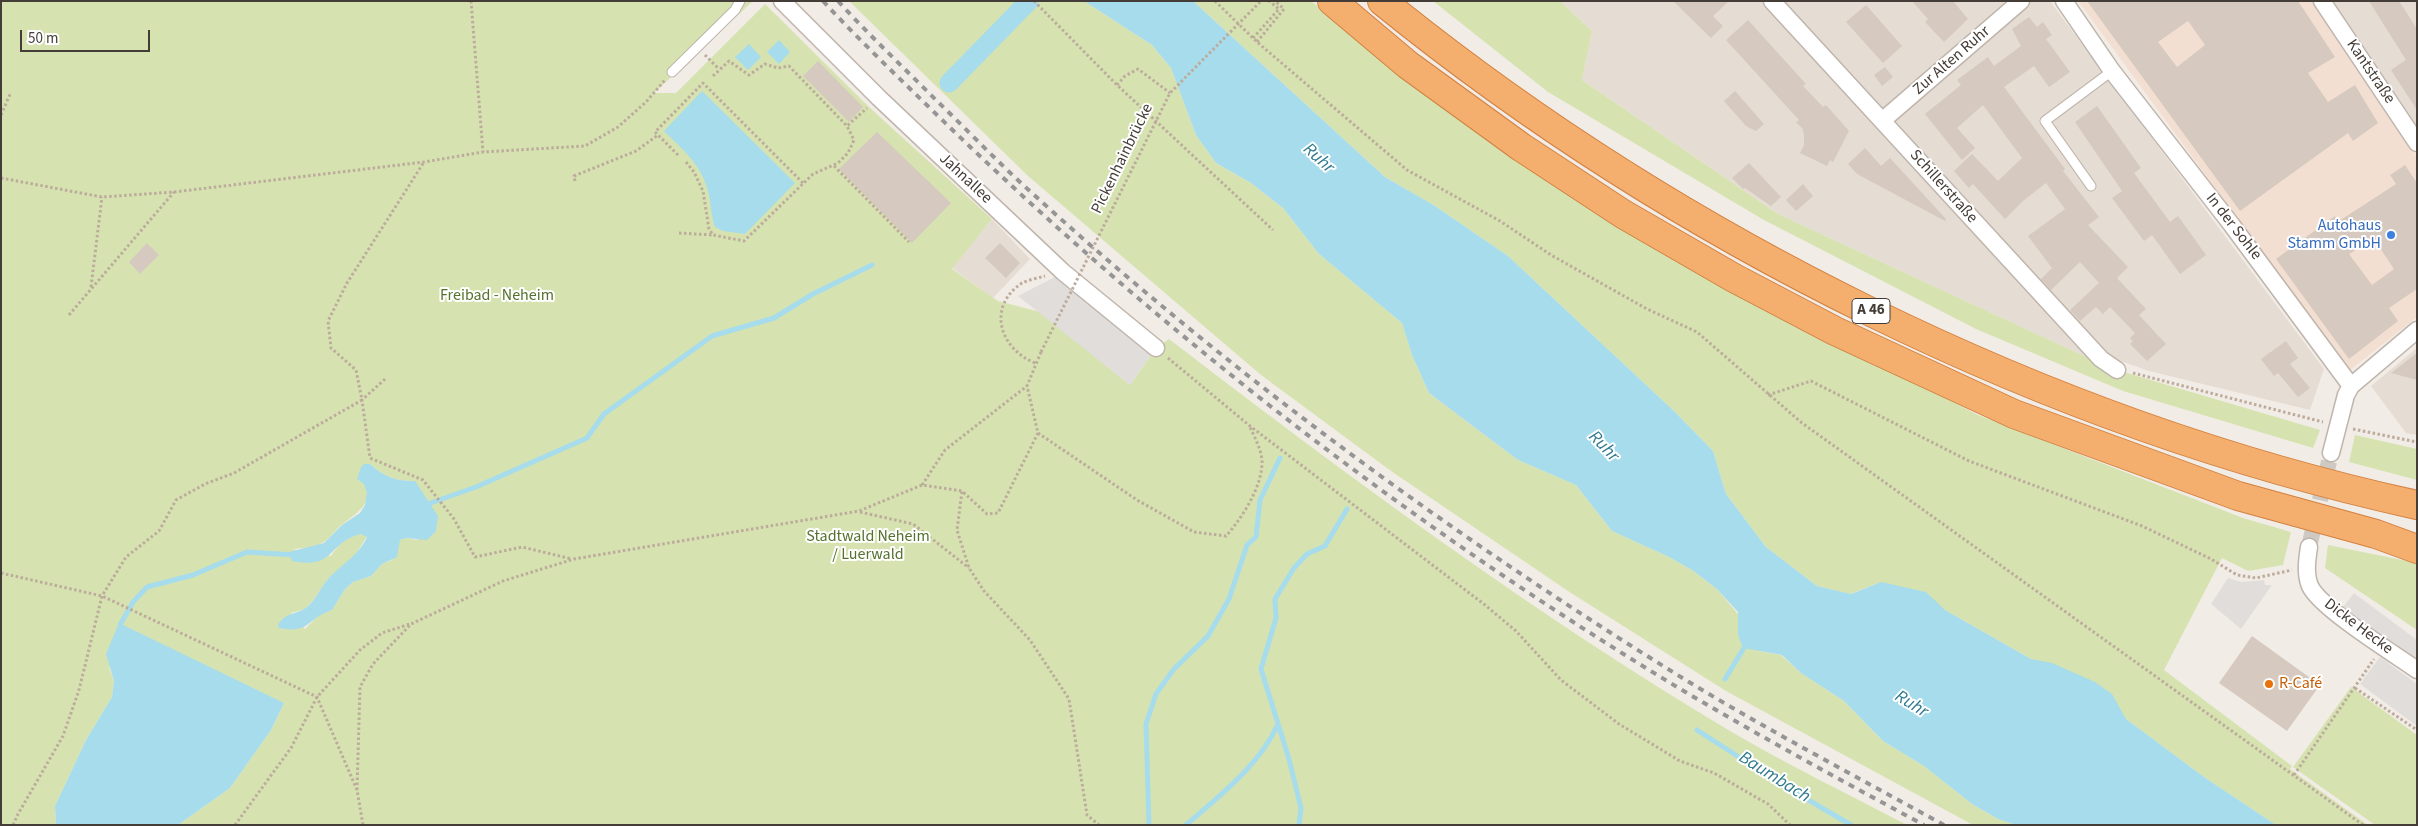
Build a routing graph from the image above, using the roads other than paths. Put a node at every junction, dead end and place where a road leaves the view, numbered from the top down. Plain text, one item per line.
1 (740, 1) edge
2 (782, 1) edge
3 (1332, 1) edge
4 (1382, 1) edge
5 (1772, 1) edge
6 (2021, 1) edge
7 (2064, 1) edge
8 (2322, 1) edge
9 (2112, 70) junction
10 (672, 72) road end
11 (1883, 120) junction
12 (2417, 143) edge
13 (2092, 186) dead end
14 (2417, 330) edge
15 (1156, 348) road end
16 (2117, 370) road end
17 (2350, 386) junction
18 (2331, 453) tunnel mouth
19 (2417, 505) edge
20 (2376, 534) junction
21 (2417, 542) edge
22 (2309, 547) tunnel mouth
23 (2417, 549) edge
24 (2417, 670) edge

1 - 10 lane
2 - 15 street, Jahnallee
3 - 20 highway, A 46
4 - 19 highway, A 46
5 - 11 street, Schillerstraße
6 - 11 street, Zur Alten Ruhr
7 - 9 street, In der Sohle
8 - 12 street, Kantstraße
9 - 13 lane
9 - 17 street, In der Sohle
11 - 16 street, Schillerstraße
14 - 17 street
17 - 18 street
20 - 21 highway, A 46
20 - 23 highway
22 - 24 street, Dicke Hecke

